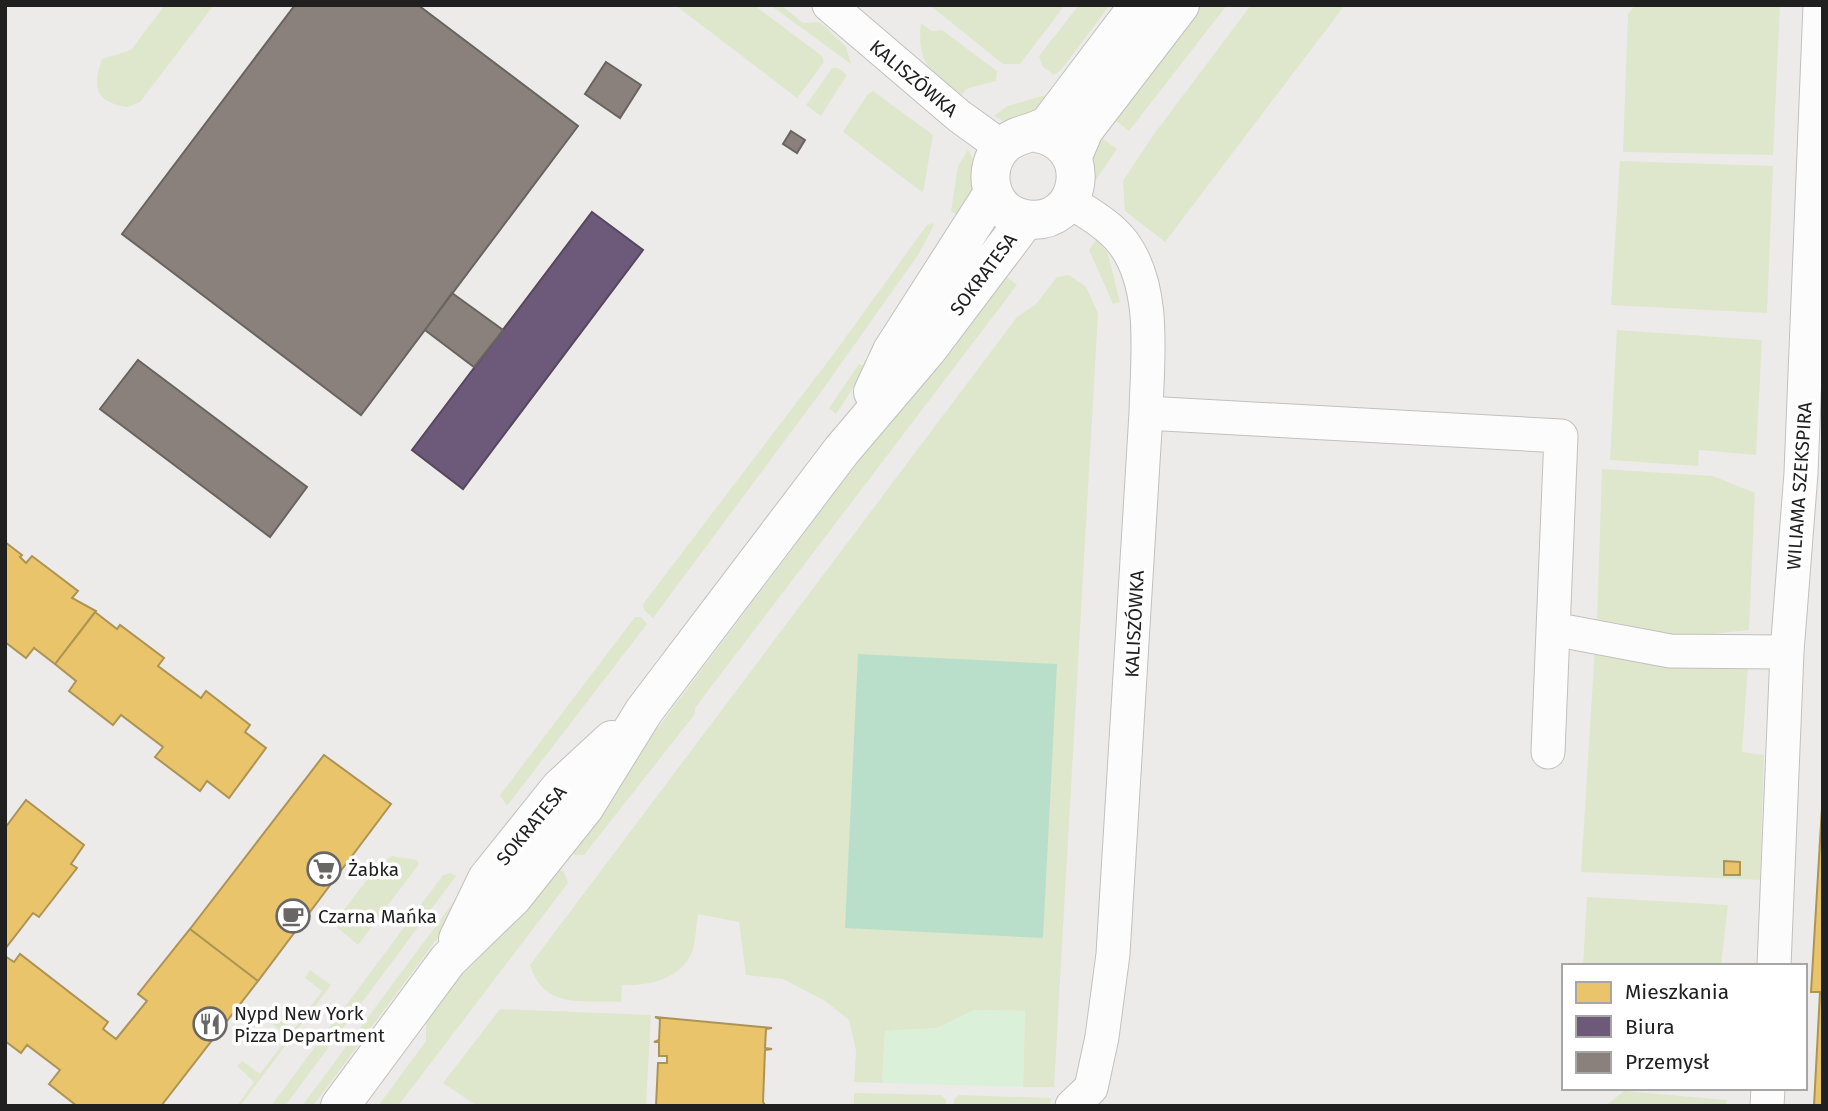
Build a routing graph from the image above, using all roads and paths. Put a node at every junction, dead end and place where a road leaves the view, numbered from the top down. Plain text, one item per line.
1 (829, 5) edge
2 (1139, 5) edge
3 (1180, 5) edge
4 (1820, 5) edge
5 (1019, 140) junction
6 (1072, 158) junction
7 (993, 193) junction
8 (1069, 201) junction
9 (1026, 219) junction
10 (1146, 413) junction
11 (842, 450) junction
12 (1553, 629) junction
13 (1787, 652) junction
14 (1548, 752) dead end
15 (1774, 964) edge
16 (340, 1106) edge
17 (1072, 1106) edge

1 - 5 street, KALISZÓWKA
2 - 5 street, SOKRATESA
3 - 6 street
4 - 13 street, WILIAMA SZEKSPIRA
5 - 6 street
5 - 7 street, SOKRATESA
6 - 8 street
7 - 9 street
7 - 11 street, SOKRATESA
8 - 9 street, SOKRATESA
8 - 10 street, KALISZÓWKA
9 - 11 street, SOKRATESA
10 - 12 street
10 - 17 street, KALISZÓWKA
11 - 16 street, SOKRATESA
12 - 13 street
12 - 14 street
13 - 15 street, WILIAMA SZEKSPIRA

